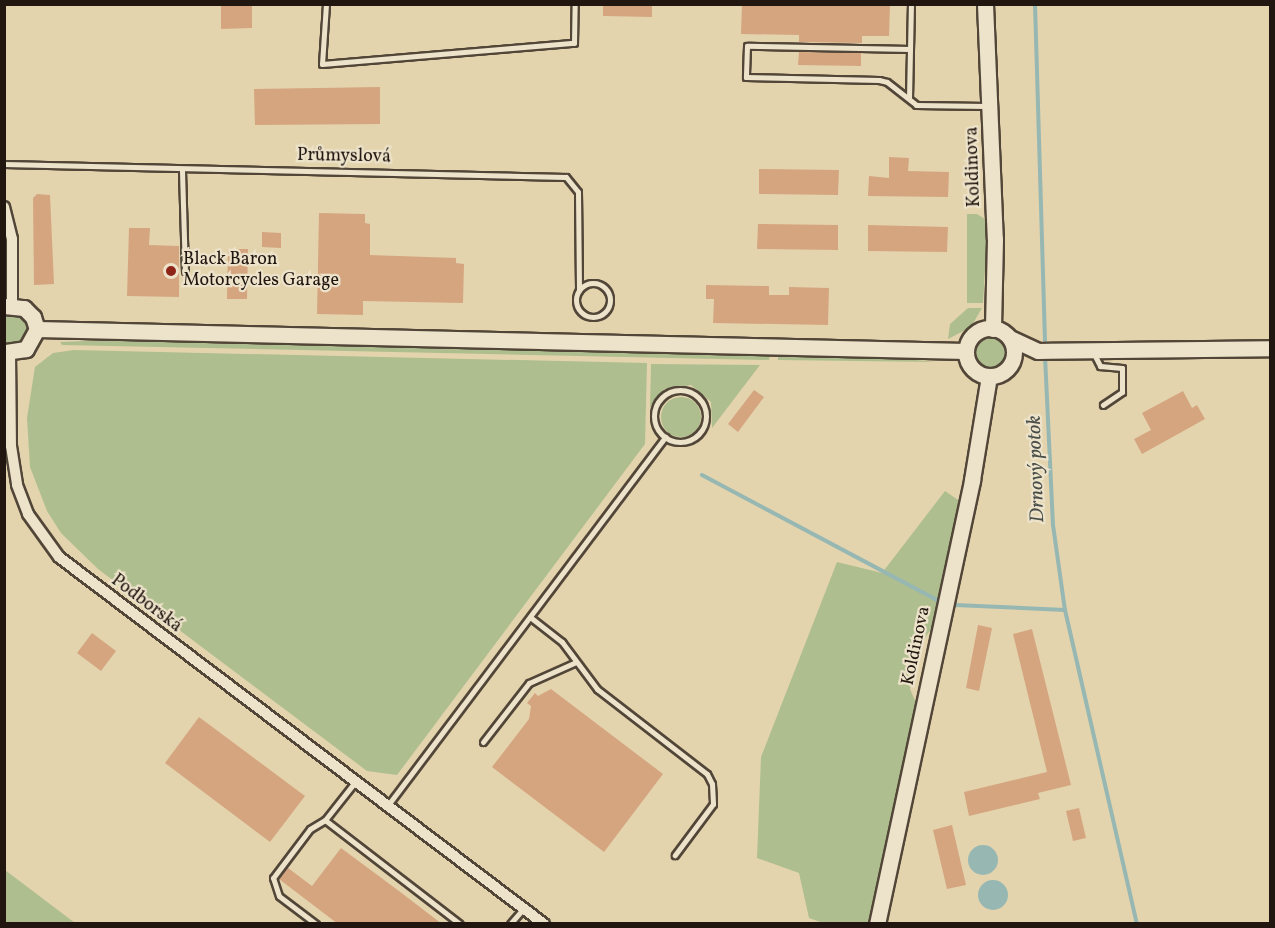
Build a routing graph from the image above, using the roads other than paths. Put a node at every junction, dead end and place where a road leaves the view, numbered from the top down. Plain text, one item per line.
1 (326, 4) edge
2 (575, 4) edge
3 (911, 4) edge
4 (986, 4) edge
5 (910, 49) junction
6 (909, 99) junction
7 (991, 106) junction
8 (4, 164) edge
9 (182, 171) junction
10 (4, 207) edge
11 (185, 271) dead end
12 (579, 290) junction
13 (8, 305) edge
14 (37, 329) junction
15 (993, 329) junction
16 (1010, 338) junction
17 (1270, 348) edge
18 (1092, 350) junction
19 (966, 351) junction
20 (1033, 351) junction
21 (7, 353) edge
22 (1012, 362) junction
23 (989, 376) junction
24 (1103, 405) dead end
25 (665, 437) junction
26 (530, 617) junction
27 (576, 662) junction
28 (483, 742) dead end
29 (355, 782) junction
30 (387, 806) junction
31 (325, 820) junction
32 (675, 855) dead end
33 (523, 908) junction
34 (316, 924) edge
35 (460, 924) edge
36 (510, 924) edge
37 (544, 924) edge
38 (877, 924) edge

1 - 2 lane
3 - 5 lane
4 - 7 main road, Koldinova
5 - 6 lane
5 - 6 lane
6 - 7 lane
7 - 15 main road, Koldinova
8 - 9 lane, Průmyslová
9 - 11 lane
9 - 12 lane, Průmyslová
10 - 13 street
12 - 12 lane
13 - 14 main road
14 - 19 main road
14 - 21 main road
15 - 16 main road
15 - 19 main road
16 - 20 main road
16 - 22 main road
17 - 18 main road
18 - 20 main road
18 - 24 lane
19 - 23 main road
20 - 22 main road
21 - 29 street, Podborská
22 - 23 main road
23 - 38 main road, Koldinova
25 - 25 lane
25 - 26 lane
26 - 27 lane
26 - 30 lane
27 - 28 lane
27 - 32 lane
29 - 30 street, Podborská
29 - 31 lane
30 - 33 street, Podborská
31 - 34 lane
31 - 35 lane
33 - 36 lane
33 - 37 street, Podborská

